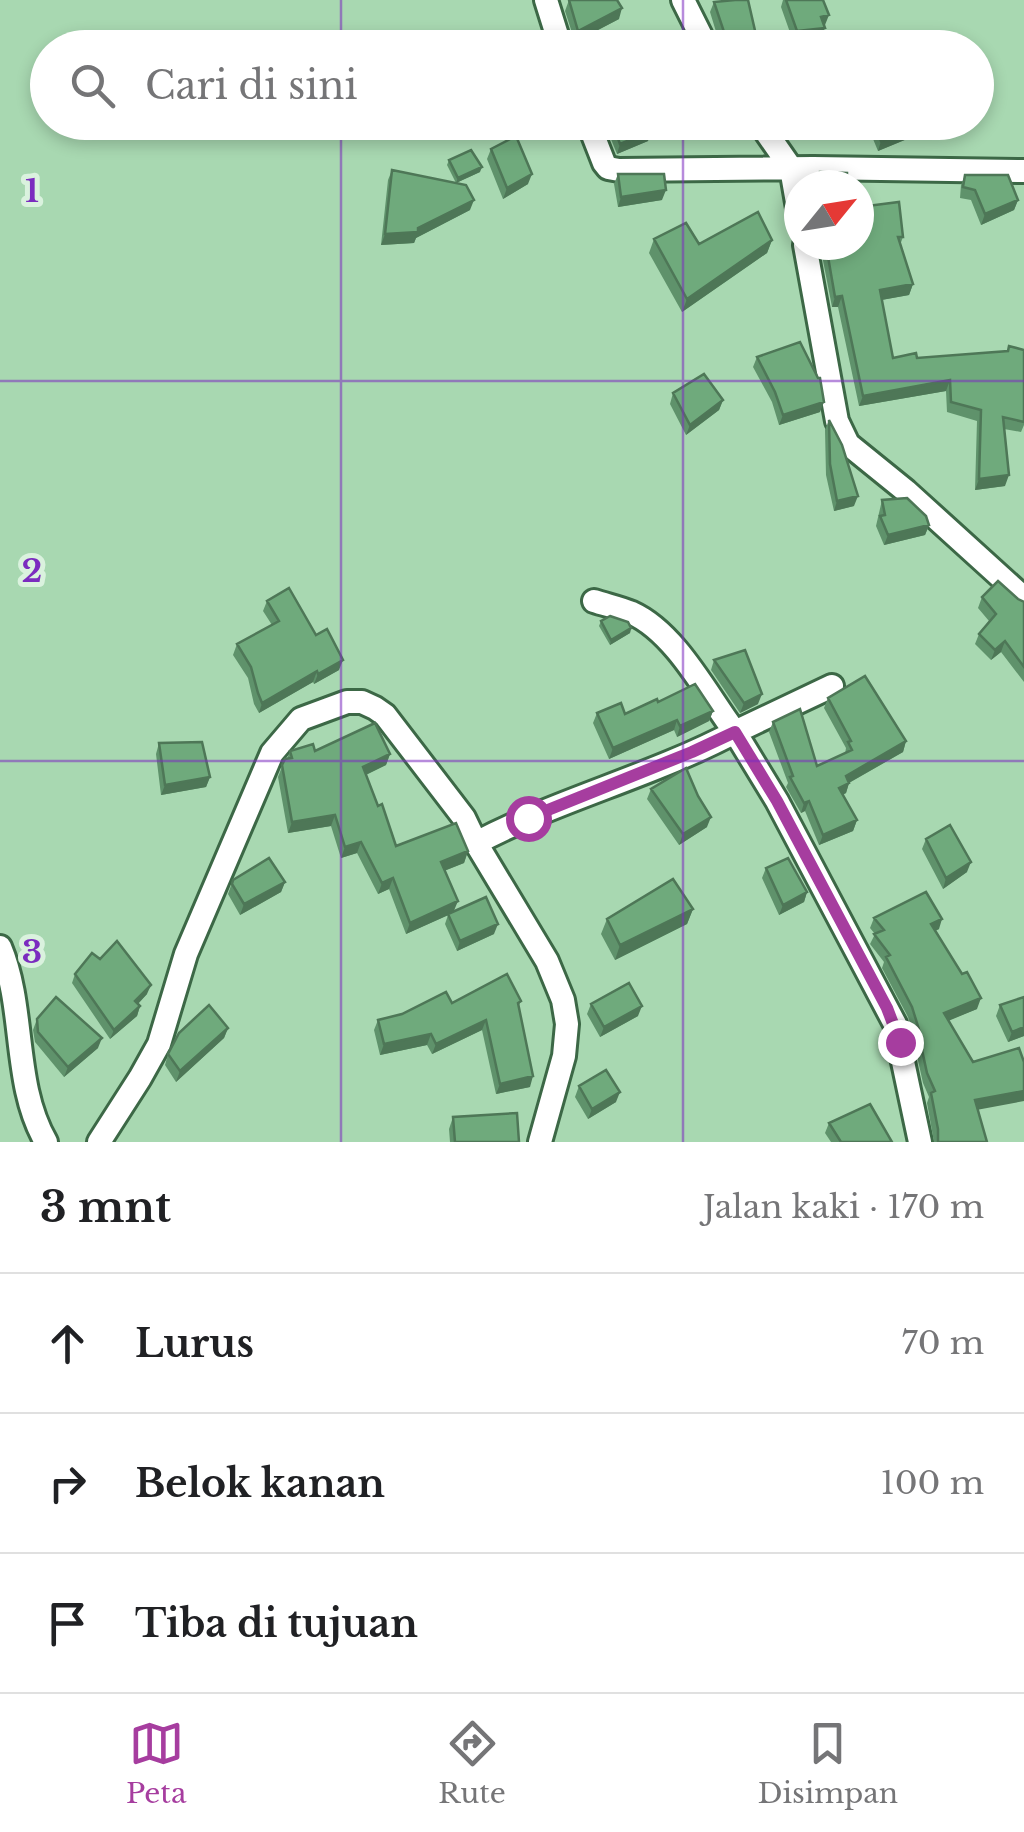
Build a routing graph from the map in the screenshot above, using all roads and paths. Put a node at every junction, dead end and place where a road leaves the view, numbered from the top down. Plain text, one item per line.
1 (546, 0) edge
2 (683, 0) edge
3 (555, 30) edge
4 (698, 30) edge
5 (594, 140) edge
6 (772, 140) edge
7 (791, 168) junction
8 (1024, 172) edge
9 (808, 260) edge
10 (1024, 598) edge
11 (594, 601) dead end
12 (832, 686) dead end
13 (735, 732) junction
14 (476, 842) junction
15 (0, 947) edge
16 (46, 1142) edge
17 (99, 1142) edge
18 (540, 1142) edge
19 (920, 1142) edge

1 - 3 street
2 - 4 street
5 - 7 street
6 - 7 street
7 - 8 street
9 - 10 street
11 - 13 street
12 - 13 street
13 - 14 street
13 - 19 street
14 - 17 street
14 - 18 street
15 - 16 street

